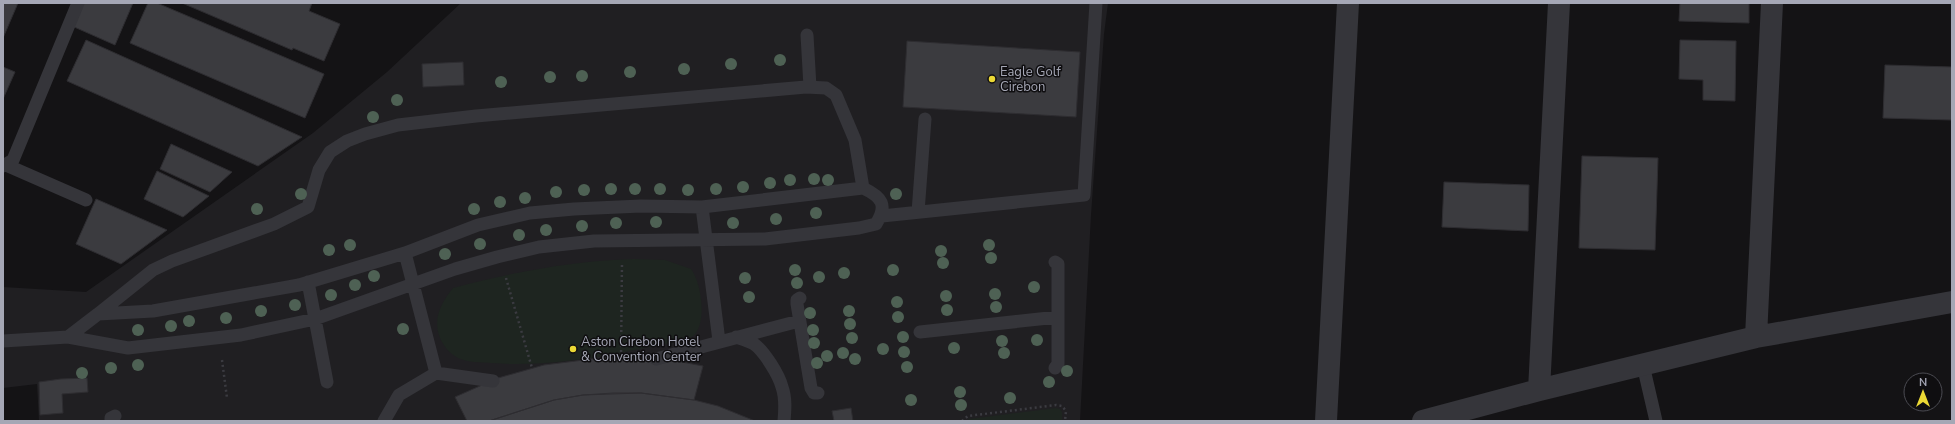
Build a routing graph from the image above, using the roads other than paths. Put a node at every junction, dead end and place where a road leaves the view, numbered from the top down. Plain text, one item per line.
1 (78, 3) edge
2 (1096, 3) edge
3 (1348, 3) edge
4 (1559, 3) edge
5 (1772, 3) edge
6 (807, 45) dead end
7 (810, 87) junction
8 (924, 119) dead end
9 (5, 166) edge
10 (863, 188) junction
11 (86, 200) dead end
12 (702, 207) junction
13 (918, 212) junction
14 (882, 216) junction
15 (705, 241) junction
16 (405, 253) junction
17 (1055, 262) dead end
18 (308, 282) junction
19 (413, 285) junction
20 (800, 298) dead end
21 (1952, 302) edge
22 (98, 314) junction
23 (1058, 317) junction
24 (315, 319) junction
25 (799, 321) junction
26 (920, 332) dead end
27 (68, 337) junction
28 (736, 337) junction
29 (1756, 337) junction
30 (3, 341) edge
31 (719, 341) junction
32 (656, 359) dead end
33 (1643, 365) junction
34 (1055, 368) dead end
35 (436, 373) junction
36 (492, 380) dead end
37 (327, 382) dead end
38 (1539, 390) junction
39 (818, 393) dead end
40 (384, 421) edge
41 (784, 421) edge
42 (1326, 421) edge
43 (1422, 421) edge
44 (1656, 421) edge

1 - 9 lane
2 - 13 lane
3 - 42 street
4 - 38 street
5 - 29 street
6 - 7 lane
7 - 10 lane
7 - 22 lane
8 - 13 lane
9 - 11 lane
10 - 12 lane
10 - 14 lane
12 - 15 lane
12 - 16 lane
13 - 14 lane
14 - 15 lane
15 - 19 lane
15 - 31 lane
16 - 18 lane
16 - 19 lane
17 - 23 lane
18 - 22 lane
18 - 24 lane
19 - 24 lane
19 - 35 lane
20 - 25 lane
21 - 29 street
22 - 27 lane
23 - 26 lane
23 - 34 lane
24 - 27 lane
24 - 37 lane
25 - 28 lane
25 - 39 lane
27 - 30 lane
28 - 31 lane
28 - 41 lane
29 - 33 street
31 - 32 lane
33 - 38 street
33 - 44 lane
35 - 36 lane
35 - 40 lane
38 - 43 street

